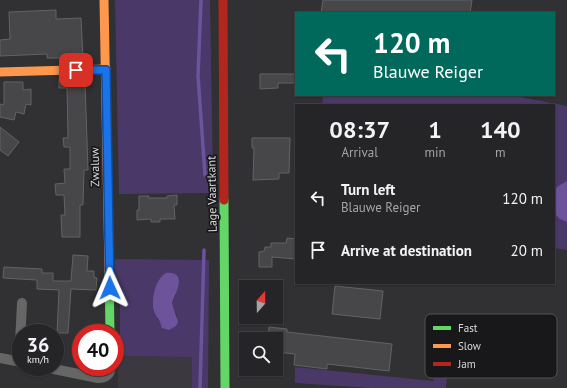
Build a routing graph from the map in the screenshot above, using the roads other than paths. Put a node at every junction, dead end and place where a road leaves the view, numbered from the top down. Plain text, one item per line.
1 (104, 0) edge
2 (222, 0) edge
3 (106, 70) junction
4 (0, 72) edge
5 (22, 303) dead end
6 (21, 324) edge
7 (110, 324) edge
8 (0, 358) edge
9 (12, 360) edge
10 (88, 376) edge
11 (106, 376) edge
12 (225, 388) edge

1 - 3 street, Zwaluw
2 - 12 street, Lage Vaartkant
3 - 4 street
3 - 7 street, Zwaluw
5 - 6 street
8 - 9 street
10 - 11 street

